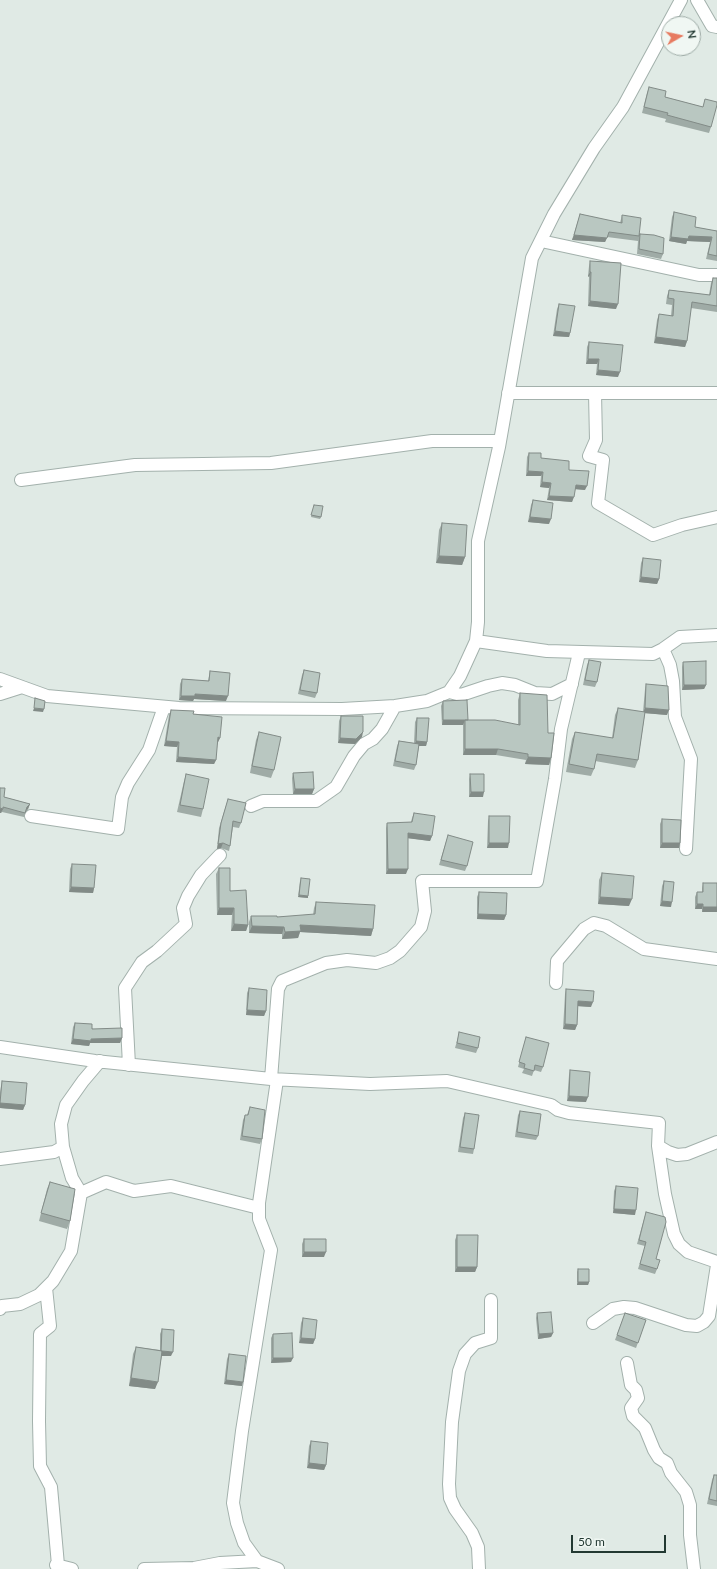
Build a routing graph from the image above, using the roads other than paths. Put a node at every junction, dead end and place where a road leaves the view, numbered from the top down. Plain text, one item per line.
1 (681, 0) edge
2 (696, 0) edge
3 (717, 27) edge
4 (541, 240) junction
5 (717, 275) edge
6 (508, 393) junction
7 (594, 393) junction
8 (717, 393) edge
9 (500, 441) junction
10 (21, 480) dead end
11 (717, 517) edge
12 (717, 636) edge
13 (476, 641) junction
14 (663, 649) junction
15 (579, 653) junction
16 (0, 679) edge
17 (572, 684) junction
18 (22, 687) junction
19 (449, 692) junction
20 (0, 694) edge
21 (395, 706) junction
22 (164, 707) junction
23 (251, 806) dead end
24 (31, 816) dead end
25 (686, 849) dead end
26 (220, 856) dead end
27 (717, 959) edge
28 (556, 983) dead end
29 (0, 1047) edge
30 (100, 1062) junction
31 (129, 1065) junction
32 (274, 1079) junction
33 (717, 1142) edge
34 (658, 1146) junction
35 (63, 1147) junction
36 (0, 1159) edge
37 (81, 1193) junction
38 (259, 1208) junction
39 (717, 1263) edge
40 (46, 1288) junction
41 (491, 1300) dead end
42 (0, 1308) edge
43 (713, 1317) edge
44 (593, 1322) dead end
45 (627, 1363) dead end
46 (257, 1561) junction
47 (72, 1569) edge
48 (144, 1569) edge
49 (278, 1569) edge
50 (479, 1569) edge
51 (694, 1569) edge

1 - 4 street
2 - 3 street
4 - 5 street
4 - 6 street
6 - 7 street
6 - 9 street
7 - 8 street
7 - 11 street
9 - 10 street
9 - 13 street
12 - 14 street
13 - 15 street
13 - 19 street
14 - 15 street
14 - 25 street
15 - 17 street
16 - 18 street
17 - 19 street
17 - 32 street
18 - 20 street
18 - 22 street
19 - 21 street
21 - 22 street
21 - 23 street
22 - 24 street
26 - 31 street
27 - 28 street
29 - 30 street
30 - 31 street
30 - 35 street
31 - 32 street
32 - 34 street
32 - 38 street
33 - 34 street
34 - 39 street
35 - 36 street
35 - 37 street
37 - 38 street
37 - 40 street
38 - 46 street
39 - 43 street
40 - 42 street
40 - 47 street
41 - 50 street
43 - 44 street
45 - 51 street
46 - 48 street
46 - 49 street

